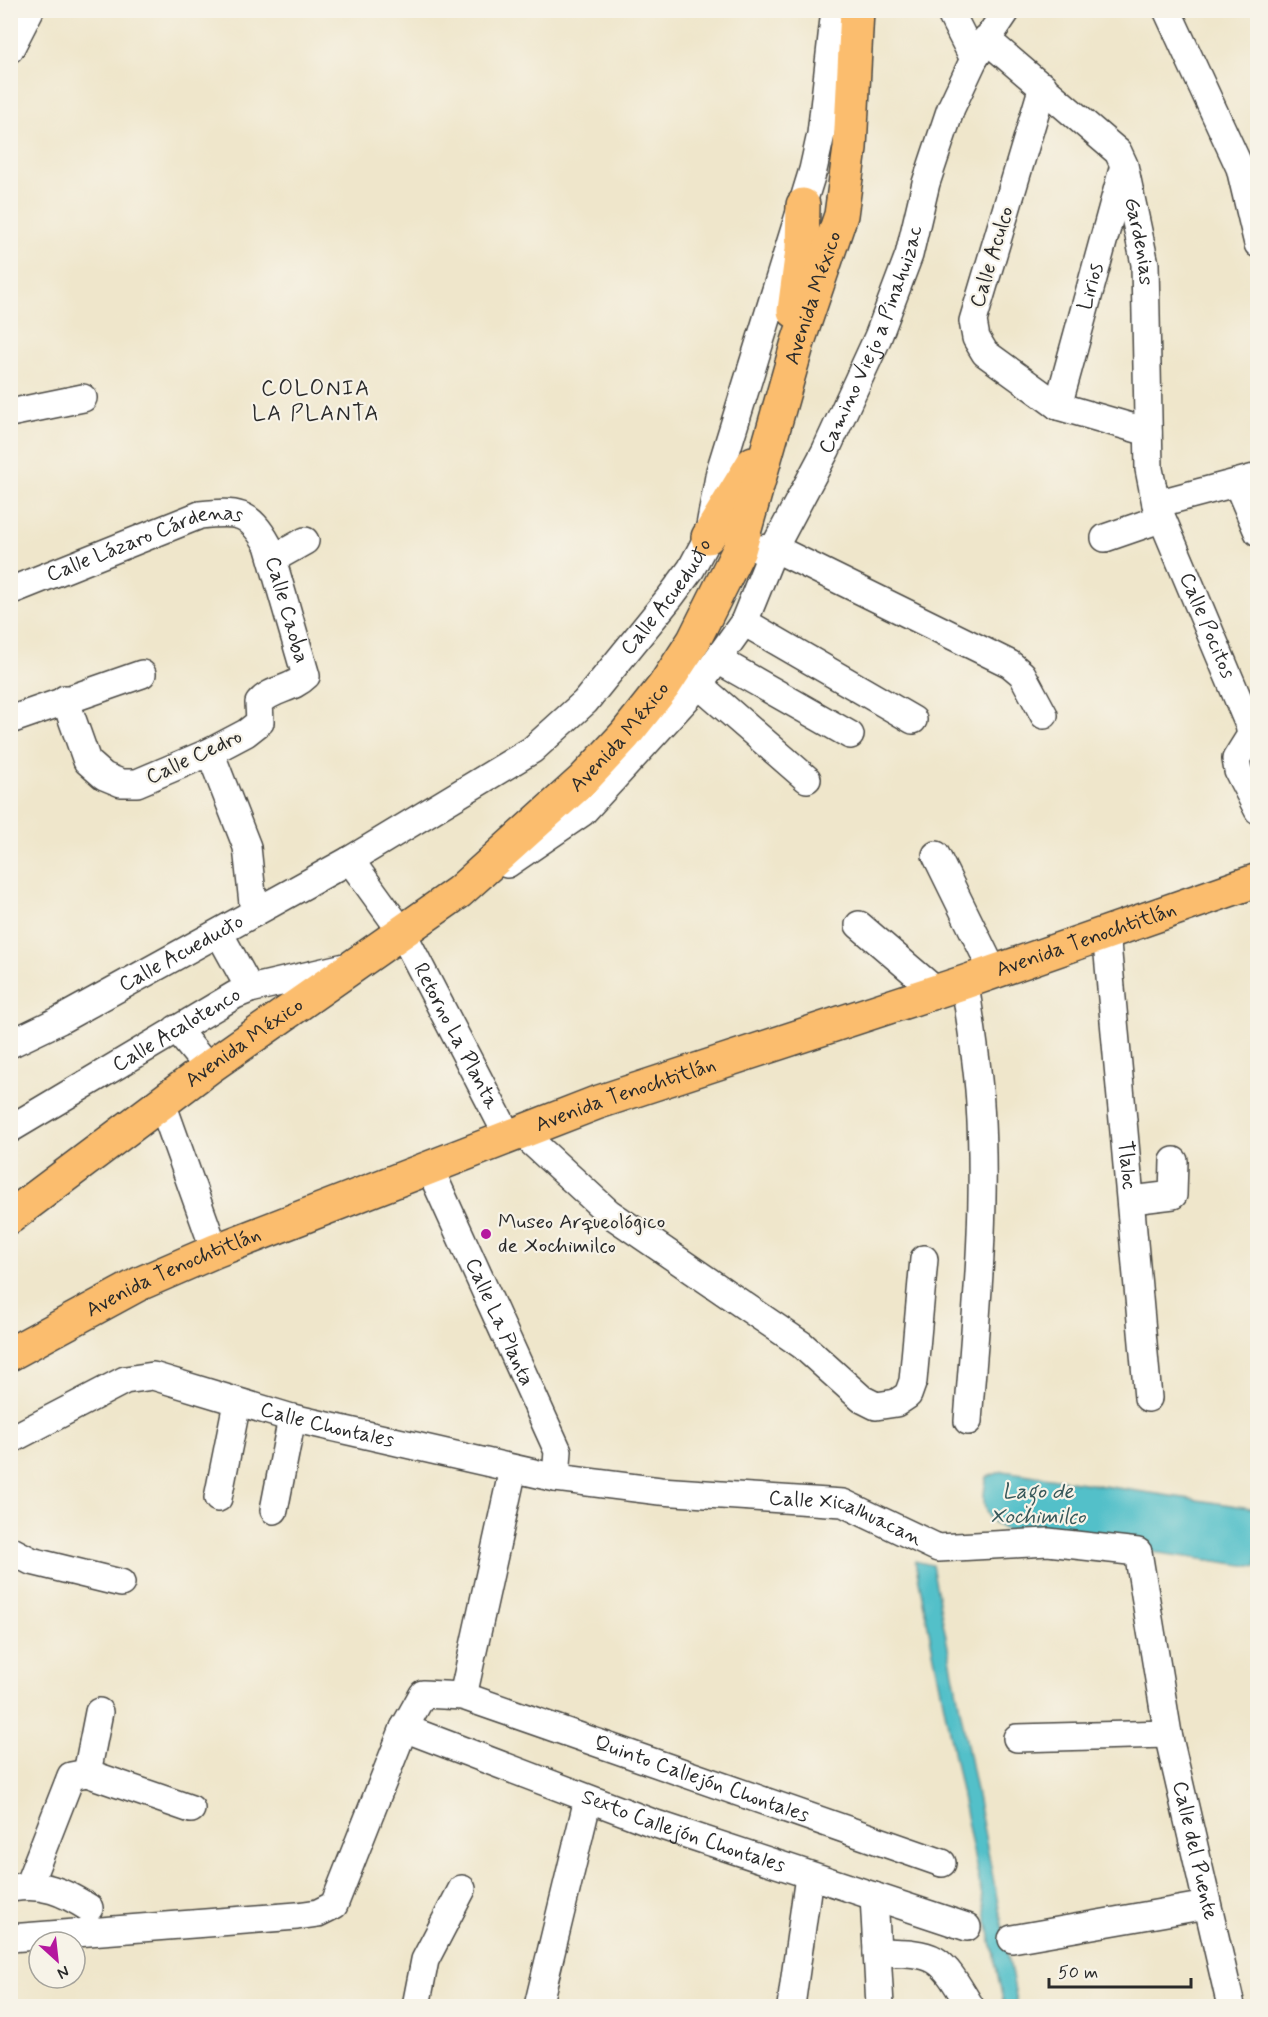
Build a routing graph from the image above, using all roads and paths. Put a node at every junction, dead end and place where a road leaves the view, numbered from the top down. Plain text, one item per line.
1 (30, 10) edge
2 (835, 10) edge
3 (857, 10) edge
4 (950, 10) edge
5 (1007, 10) edge
6 (1167, 10) edge
7 (10, 49) edge
8 (980, 49) junction
9 (1043, 86) junction
10 (1124, 165) junction
11 (803, 206) junction
12 (1257, 244) edge
13 (798, 342) junction
14 (83, 398) dead end
15 (1058, 406) junction
16 (10, 413) edge
17 (1148, 432) junction
18 (772, 437) junction
19 (1247, 480) edge
20 (1158, 512) junction
21 (1257, 532) edge
22 (708, 537) junction
23 (1105, 538) dead end
24 (305, 541) dead end
25 (774, 548) junction
26 (739, 550) junction
27 (270, 552) junction
28 (10, 591) edge
29 (744, 622) junction
30 (718, 660) junction
31 (142, 674) dead end
32 (306, 676) joint
33 (699, 685) junction
34 (65, 699) junction
35 (1044, 715) dead end
36 (10, 720) edge
37 (913, 720) dead end
38 (850, 735) dead end
39 (210, 752) junction
40 (807, 778) dead end
41 (1257, 810) edge
42 (936, 855) dead end
43 (350, 860) junction
44 (1257, 880) edge
45 (459, 892) junction
46 (254, 913) junction
47 (860, 925) dead end
48 (1107, 932) junction
49 (219, 933) junction
50 (402, 933) junction
51 (356, 964) junction
52 (965, 981) junction
53 (250, 989) junction
54 (176, 1029) junction
55 (10, 1044) edge
56 (208, 1068) junction
57 (162, 1103) junction
58 (10, 1129) edge
59 (515, 1136) junction
60 (1174, 1161) dead end
61 (430, 1169) junction
62 (1132, 1200) junction
63 (10, 1216) edge
64 (215, 1251) junction
65 (924, 1259) dead end
66 (10, 1354) edge
67 (1148, 1398) dead end
68 (237, 1403) junction
69 (292, 1418) junction
70 (968, 1420) dead end
71 (10, 1440) edge
72 (513, 1470) junction
73 (556, 1478) junction
74 (660, 1491) joint
75 (218, 1498) dead end
76 (274, 1510) dead end
77 (10, 1550) edge
78 (120, 1582) dead end
79 (1160, 1693) joint
80 (463, 1696) junction
81 (99, 1712) dead end
82 (404, 1728) junction
83 (1168, 1734) junction
84 (1017, 1738) dead end
85 (87, 1773) junction
86 (588, 1799) junction
87 (191, 1809) dead end
88 (942, 1863) dead end
89 (809, 1876) junction
90 (19, 1887) edge
91 (462, 1889) dead end
92 (874, 1896) junction
93 (1207, 1905) junction
94 (89, 1908) dead end
95 (967, 1927) dead end
96 (10, 1938) edge
97 (1012, 1939) dead end
98 (877, 1952) junction
99 (416, 2007) edge
100 (538, 2007) edge
101 (790, 2007) edge
102 (880, 2007) edge
103 (970, 2007) edge
104 (1231, 2007) edge

1 - 7 street
2 - 11 street, Calle Acueducto
3 - 13 main road, Avenida México
4 - 8 street
5 - 8 street, Camino Viejo a Pinahuizac
6 - 12 street
8 - 9 street, Gardenias
8 - 25 street, Camino Viejo a Pinahuizac
9 - 10 street, Gardenias
9 - 15 street, Calle Aculco
10 - 15 street, Lirios
10 - 17 street, Gardenias
11 - 13 main road
11 - 22 street, Calle Acueducto
13 - 18 main road, Avenida México
14 - 16 street
15 - 17 street, Calle Aculco
17 - 20 street, Gardenias
18 - 22 main road
18 - 26 main road, Avenida México
19 - 20 street
19 - 21 street
20 - 23 street
20 - 41 street, Calle Pocitos
22 - 43 street, Calle Acueducto
24 - 27 street
25 - 26 street
25 - 29 street, Camino Viejo a Pinahuizac
25 - 35 street
26 - 45 main road, Avenida México
27 - 28 street, Calle Lázaro Cárdenas
27 - 32 street, Calle Caoba
29 - 30 street, Camino Viejo a Pinahuizac
29 - 37 street
30 - 33 street, Camino Viejo a Pinahuizac
30 - 38 street
31 - 34 street
32 - 39 street, Calle Cedro
33 - 40 street
33 - 45 street, Camino Viejo a Pinahuizac
34 - 36 street
34 - 39 street, Calle Cedro
39 - 46 street
42 - 52 street
43 - 46 street, Calle Acueducto
43 - 50 street
44 - 48 main road, Avenida Tenochtitlán
45 - 50 main road, Avenida México
46 - 49 street, Calle Acueducto
47 - 52 street
48 - 52 main road, Avenida Tenochtitlán
48 - 62 street, Tlaloc
49 - 53 street
49 - 55 street, Calle Acueducto
50 - 51 main road, Avenida México
50 - 59 street, Retorno La Planta
51 - 53 street, Calle Acalotenco
51 - 56 main road, Avenida México
52 - 59 main road, Avenida Tenochtitlán
52 - 70 street
53 - 54 street, Calle Acalotenco
54 - 56 street
54 - 58 street, Calle Acalotenco
56 - 57 main road, Avenida México
57 - 63 main road, Avenida México
57 - 64 street
59 - 61 main road, Avenida Tenochtitlán
59 - 65 street, Retorno La Planta
60 - 62 street
61 - 64 main road, Avenida Tenochtitlán
61 - 73 street, Calle La Planta
62 - 67 street, Tlaloc
64 - 66 main road, Avenida Tenochtitlán
68 - 69 street, Calle Chontales
68 - 71 street, Calle Chontales
68 - 75 street
69 - 72 street, Calle Chontales
69 - 76 street
72 - 73 street, Calle Chontales
72 - 80 street
73 - 74 street, Calle Chontales
74 - 79 street, Calle Xicalhuacan
77 - 78 street
79 - 83 street, Calle del Puente
80 - 82 street, Quinto Callejón Chontales
80 - 88 street, Quinto Callejón Chontales
81 - 85 street
82 - 86 street, Sexto Callejón Chontales
82 - 96 street
83 - 84 street
83 - 93 street, Calle del Puente
85 - 87 street
85 - 90 street
86 - 89 street, Sexto Callejón Chontales
86 - 100 street
89 - 92 street, Sexto Callejón Chontales
89 - 101 street
90 - 94 street
91 - 99 street
92 - 95 street, Sexto Callejón Chontales
92 - 98 street
93 - 97 street
93 - 104 street, Calle del Puente
98 - 102 street
98 - 103 street

